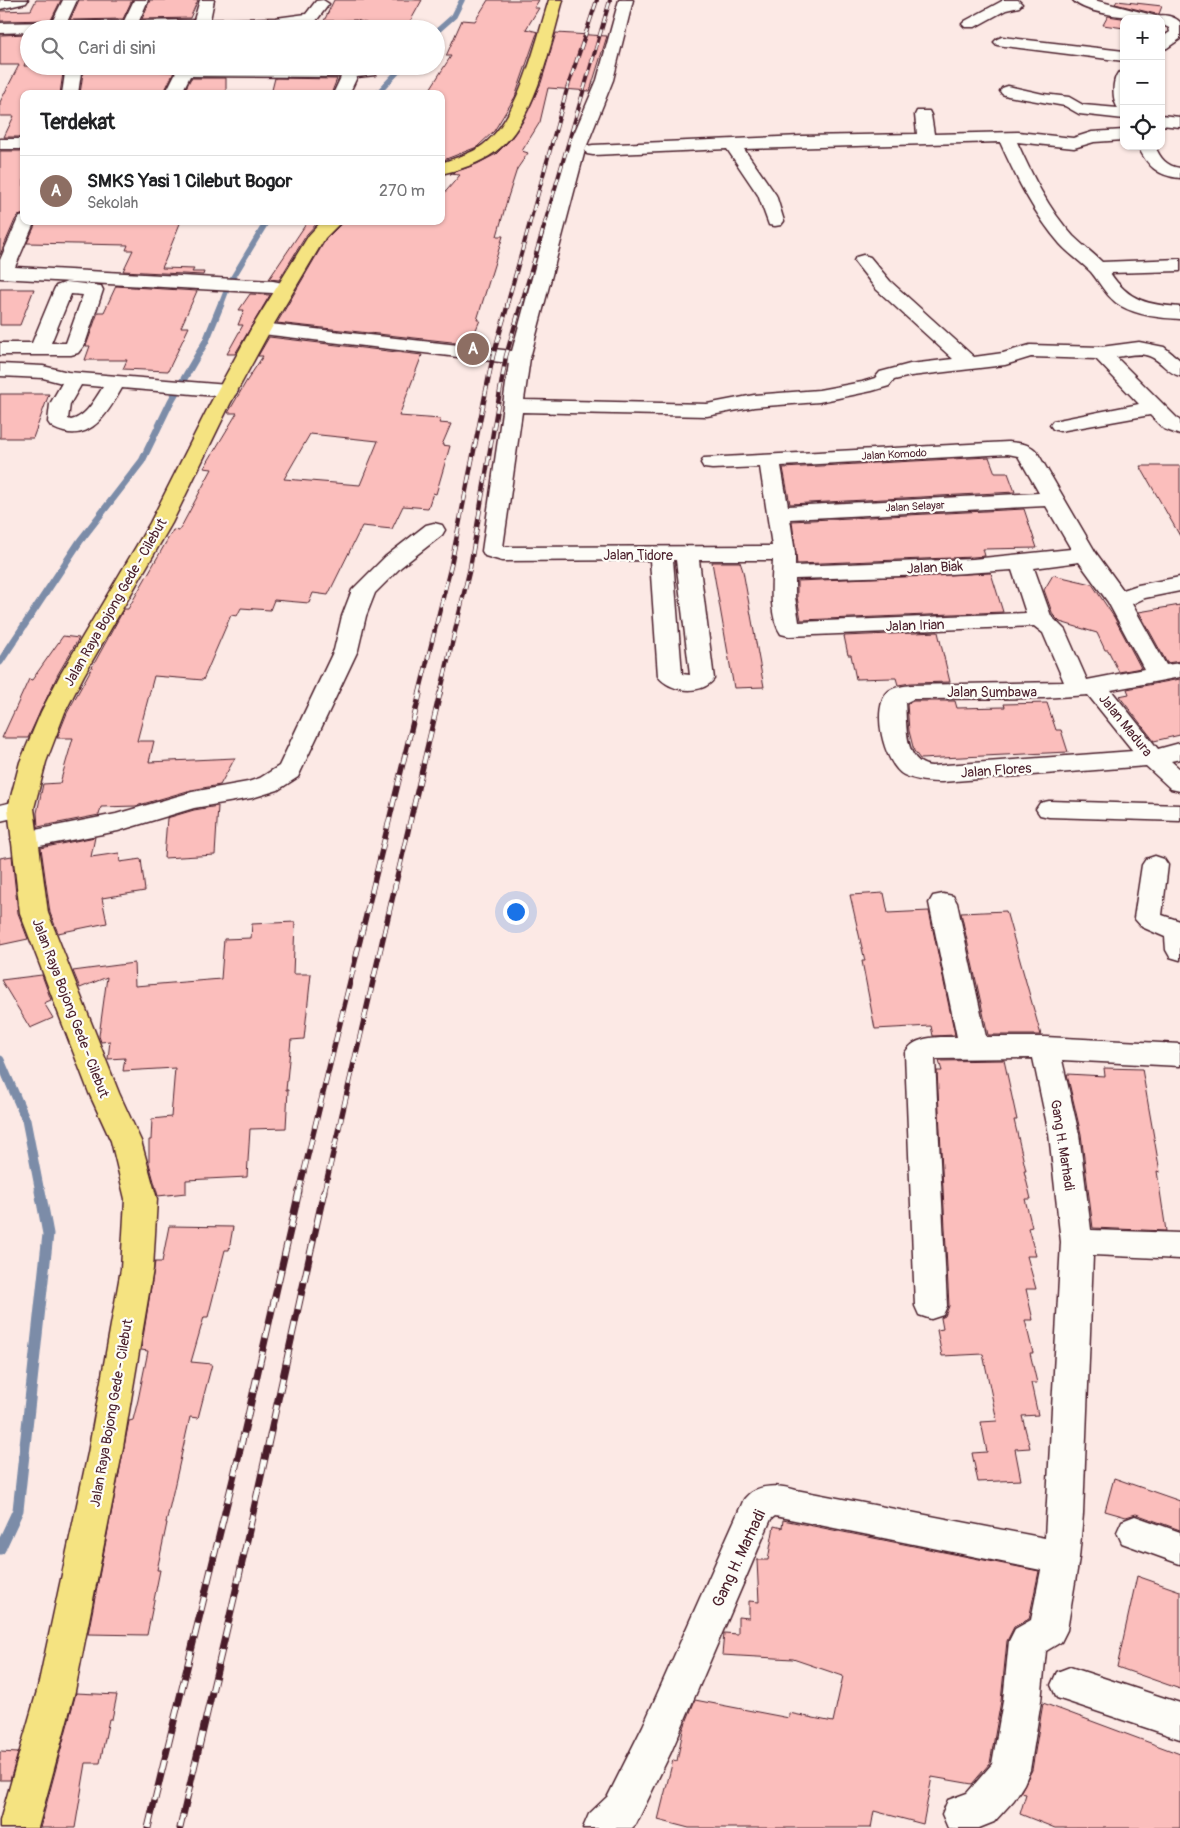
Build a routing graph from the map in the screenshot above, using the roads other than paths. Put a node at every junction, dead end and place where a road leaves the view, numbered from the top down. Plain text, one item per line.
1 (21, 0) edge
2 (70, 0) edge
3 (141, 0) edge
4 (208, 0) edge
5 (556, 0) edge
6 (626, 0) edge
7 (1009, 0) edge
8 (1080, 0) edge
9 (0, 4) edge
10 (321, 4) dead end
11 (281, 8) dead end
12 (1134, 15) edge
13 (1165, 16) edge
14 (60, 20) edge
15 (132, 20) edge
16 (202, 20) edge
17 (275, 20) edge
18 (302, 20) edge
19 (970, 24) dead end
20 (0, 28) edge
21 (20, 28) edge
22 (20, 32) edge
23 (0, 33) edge
24 (1002, 42) dead end
25 (1165, 42) edge
26 (1120, 56) edge
27 (73, 75) edge
28 (182, 75) edge
29 (350, 75) edge
30 (71, 90) edge
31 (175, 90) edge
32 (344, 90) edge
33 (1008, 91) dead end
34 (1120, 114) edge
35 (923, 115) dead end
36 (1165, 120) edge
37 (1180, 122) edge
38 (1120, 135) edge
39 (1006, 137) junction
40 (926, 138) junction
41 (0, 144) edge
42 (20, 144) edge
43 (732, 144) junction
44 (593, 150) dead end
45 (1148, 150) edge
46 (445, 167) edge
47 (1180, 173) edge
48 (775, 221) dead end
49 (24, 225) edge
50 (329, 225) edge
51 (863, 261) dead end
52 (1180, 265) edge
53 (1097, 268) junction
54 (2, 272) edge
55 (270, 289) junction
56 (1180, 313) edge
57 (1157, 325) junction
58 (260, 329) junction
59 (1139, 348) junction
60 (0, 349) edge
61 (39, 349) dead end
62 (1101, 353) junction
63 (520, 358) junction
64 (969, 363) junction
65 (1177, 365) edge
66 (0, 370) edge
67 (71, 378) junction
68 (117, 381) junction
69 (0, 383) edge
70 (222, 391) junction
71 (513, 406) junction
72 (1154, 408) junction
73 (1060, 425) dead end
74 (1180, 429) edge
75 (770, 460) junction
76 (712, 464) dead end
77 (1053, 499) junction
78 (778, 512) junction
79 (434, 530) dead end
80 (660, 554) junction
81 (687, 554) junction
82 (1085, 554) junction
83 (1021, 562) junction
84 (784, 564) junction
85 (1180, 584) edge
86 (1119, 601) junction
87 (1040, 619) junction
88 (1170, 672) edge
89 (1087, 688) junction
90 (893, 703) joint
91 (1180, 751) edge
92 (1152, 758) junction
93 (1180, 783) edge
94 (1049, 809) dead end
95 (10, 810) edge
96 (1180, 813) edge
97 (24, 840) junction
98 (1155, 865) dead end
99 (943, 903) dead end
100 (1180, 950) edge
101 (974, 1047) junction
102 (1045, 1048) junction
103 (1180, 1055) edge
104 (1077, 1242) junction
105 (1180, 1246) edge
106 (931, 1306) dead end
107 (1135, 1532) dead end
108 (1180, 1548) edge
109 (1061, 1558) junction
110 (1070, 1685) dead end
111 (1180, 1721) edge
112 (962, 1814) dead end
113 (18, 1828) edge
114 (603, 1828) edge

1 - 9 street
2 - 14 street
3 - 15 street
4 - 16 street
5 - 46 main road
6 - 63 street
7 - 19 street
8 - 12 street
10 - 18 street
11 - 17 street
13 - 25 street
20 - 21 street
22 - 23 street
24 - 26 street
27 - 30 street
28 - 31 street
29 - 32 street
33 - 34 street
35 - 40 street
36 - 37 street
38 - 39 street
39 - 40 street
39 - 53 street
40 - 43 street
41 - 42 street
43 - 44 street
43 - 48 street
45 - 47 street
49 - 54 street
50 - 55 main road, Jalan Raya Bojong Gede - Cilebut
51 - 64 street
52 - 53 street
53 - 57 street
54 - 55 street
55 - 58 main road, Jalan Raya Bojong Gede - Cilebut
56 - 57 street
57 - 59 street
58 - 63 street
58 - 70 main road, Jalan Raya Bojong Gede - Cilebut
59 - 62 street
59 - 65 street
60 - 61 street
62 - 64 street
62 - 72 street
63 - 71 street
64 - 71 street
66 - 67 street
67 - 68 street
67 - 68 street
67 - 69 street
68 - 70 street
70 - 95 main road, Jalan Raya Bojong Gede - Cilebut
71 - 80 street, Jalan Tidore
72 - 73 street
72 - 74 street
75 - 76 street, Jalan Komodo
75 - 77 street, Jalan Komodo
75 - 78 street
77 - 78 street, Jalan Selayar
77 - 82 street
78 - 84 street
79 - 97 street
80 - 81 street, Jalan Tidore
80 - 81 street
81 - 84 street, Jalan Tidore
82 - 83 street, Jalan Biak
82 - 86 street
83 - 84 street, Jalan Biak
83 - 87 street
84 - 87 street, Jalan Irian
85 - 86 street
86 - 88 street
87 - 89 street, Jalan Madura
88 - 89 street, Jalan Sumbawa
89 - 90 street, Jalan Sumbawa
89 - 92 street, Jalan Madura
90 - 92 street, Jalan Flores
91 - 92 street, Jalan Flores
92 - 93 street, Jalan Madura
94 - 96 street
95 - 97 main road, Jalan Raya Bojong Gede - Cilebut
97 - 113 main road, Jalan Raya Bojong Gede - Cilebut
98 - 100 street
99 - 101 street
101 - 102 street
101 - 106 street
102 - 103 street
102 - 104 street, Gang H. Marhadi
104 - 105 street
104 - 109 street, Gang H. Marhadi
107 - 108 street
109 - 112 street, Gang H. Marhadi
109 - 114 street, Gang H. Marhadi
110 - 111 street

